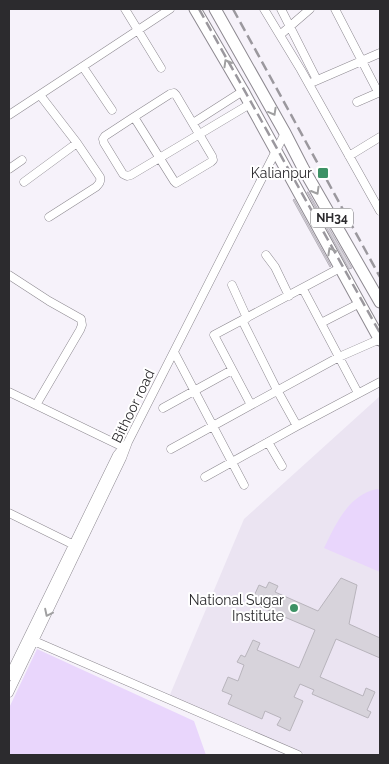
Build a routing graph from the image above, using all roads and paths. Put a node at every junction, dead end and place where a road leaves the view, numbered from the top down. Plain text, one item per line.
1 (125, 9) edge
2 (170, 9) edge
3 (195, 9) edge
4 (215, 9) edge
5 (264, 9) edge
6 (281, 9) edge
7 (310, 9) edge
8 (335, 9) edge
9 (291, 26) junction
10 (139, 30) junction
11 (280, 35) junction
12 (380, 53) edge
13 (362, 61) junction
14 (83, 67) junction
15 (161, 68) dead end
16 (317, 80) junction
17 (308, 84) junction
18 (243, 91) junction
19 (379, 92) edge
20 (40, 94) junction
21 (357, 102) dead end
22 (9, 103) edge
23 (250, 104) junction
24 (112, 110) dead end
25 (11, 113) edge
26 (134, 117) junction
27 (193, 123) junction
28 (285, 133) junction
29 (199, 134) junction
30 (380, 137) edge
31 (77, 144) junction
32 (275, 152) junction
33 (349, 156) junction
34 (160, 158) junction
35 (22, 160) dead end
36 (9, 169) edge
37 (24, 182) dead end
38 (377, 197) edge
39 (380, 211) edge
40 (49, 217) dead end
41 (266, 255) dead end
42 (340, 268) junction
43 (9, 276) edge
44 (232, 285) dead end
45 (303, 289) junction
46 (289, 296) junction
47 (380, 302) edge
48 (360, 303) junction
49 (244, 319) junction
50 (321, 323) junction
51 (380, 339) edge
52 (174, 352) junction
53 (339, 357) junction
54 (232, 370) junction
55 (380, 382) edge
56 (195, 390) junction
57 (277, 390) junction
58 (9, 392) edge
59 (358, 393) junction
60 (36, 405) junction
61 (251, 405) junction
62 (163, 408) dead end
63 (213, 426) junction
64 (297, 426) junction
65 (268, 442) junction
66 (125, 445) junction
67 (171, 449) dead end
68 (232, 462) junction
69 (282, 466) dead end
70 (205, 477) dead end
71 (244, 485) dead end
72 (9, 513) edge
73 (74, 544) junction
74 (34, 641) junction
75 (9, 676) edge
76 (9, 693) edge
77 (298, 755) edge

1 - 10 street
2 - 10 street
18 -> 3 highway, NH34
4 -> 28 highway, NH34
5 - 11 street
6 - 9 street
7 - 9 street
8 - 13 street
9 - 11 street
9 - 16 street
10 - 14 street
10 - 15 street
11 - 17 street
12 - 13 street
13 - 16 street
13 - 19 street
14 - 20 street
14 - 24 street
16 - 17 street
17 - 33 street
18 - 23 highway, NH34
18 - 27 street
19 - 21 street
20 - 25 street
20 - 31 street
22 - 25 street
23 - 29 street
23 - 32 highway, NH34
26 - 27 street
26 - 34 street
26 - 34 street
27 - 29 street
28 - 32 street, Bithoor road
28 -> 47 highway, NH34
29 - 34 street
29 - 34 street
30 - 33 street
31 - 37 street
31 - 40 street
42 -> 32 highway, NH34
32 - 52 street, Bithoor road
33 - 38 street
35 - 36 street
38 - 39 street
41 - 46 street
42 - 45 street
42 - 48 highway, NH34
43 - 60 street
44 - 49 street
45 - 46 street
45 - 50 street
46 - 49 street
48 - 50 street
48 - 51 highway, NH34
49 - 54 street
49 - 57 street
50 - 53 street
51 - 53 street
52 - 56 street
52 - 66 street, Bithoor road
53 - 57 street
53 - 59 street
54 - 56 street
54 - 61 street
55 - 59 street
56 - 62 street
56 - 63 street
57 - 61 street
57 - 64 street
58 - 60 street
59 - 64 street
60 - 66 street
61 - 63 street
63 - 67 street
63 - 68 street
64 - 65 street
65 - 68 street
65 - 69 street
66 - 73 street
66 -> 74 street, Bithoor road
68 - 70 street
68 - 71 street
72 - 73 street
73 - 75 street
74 - 76 street, Bithoor road
74 - 77 street

